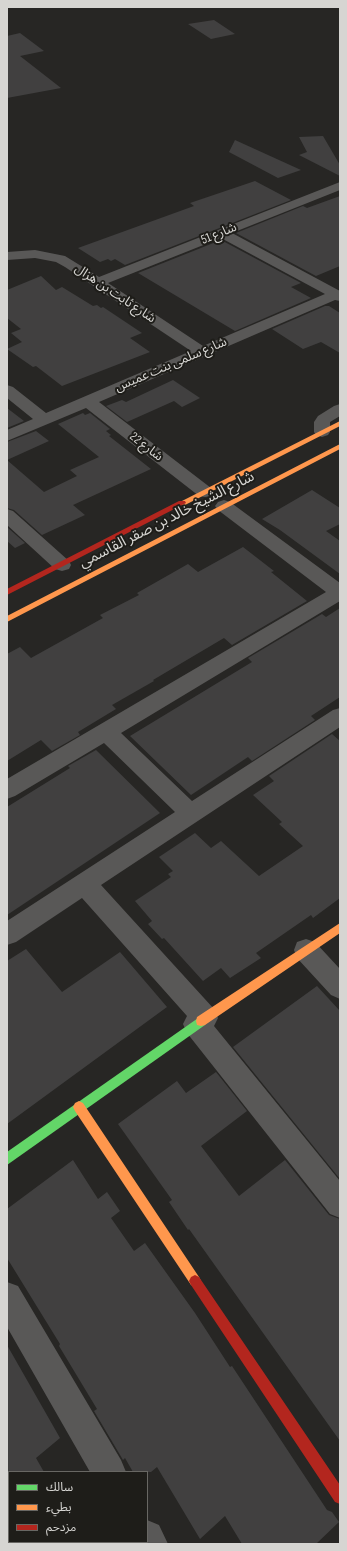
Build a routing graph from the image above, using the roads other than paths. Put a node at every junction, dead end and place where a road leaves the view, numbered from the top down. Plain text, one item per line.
1 (340, 186) edge
2 (222, 233) junction
3 (14, 255) edge
4 (98, 282) junction
5 (335, 291) edge
6 (202, 352) junction
7 (7, 390) edge
8 (87, 401) junction
9 (340, 409) edge
10 (44, 420) junction
11 (340, 423) edge
12 (322, 432) junction
13 (7, 436) edge
14 (340, 446) edge
15 (205, 492) junction
16 (224, 506) junction
17 (7, 515) edge
18 (62, 565) junction
19 (7, 592) edge
20 (340, 593) edge
21 (7, 619) edge
22 (340, 716) edge
23 (106, 731) junction
24 (8, 788) edge
25 (191, 814) junction
26 (85, 884) junction
27 (340, 927) edge
28 (7, 934) edge
29 (306, 950) junction
30 (340, 987) edge
31 (200, 1021) junction
32 (79, 1107) junction
33 (7, 1160) edge
34 (340, 1204) edge
35 (7, 1297) edge
36 (108, 1471) edge
37 (340, 1497) edge

1 - 2 street, شارع 51
2 - 4 street, شارع 51
2 - 5 street
3 - 4 street, شارع ثابت بن هزال
4 - 6 street, شارع ثابت بن هزال
5 - 6 street, شارع سلمى بنت عميس
6 - 8 street, شارع سلمى بنت عميس
7 - 10 street
8 - 10 street, شارع سلمى بنت عميس
8 - 15 street, شارع 22
9 - 12 street
10 - 13 street, شارع سلمى بنت عميس
11 - 12 main road, شارع الشيخ خالد بن صقر القاسمي
12 - 15 main road, شارع الشيخ خالد بن صقر القاسمي
14 - 16 main road, شارع الشيخ خالد بن صقر القاسمي
15 - 18 main road, شارع الشيخ خالد بن صقر القاسمي
16 - 20 street
16 - 21 main road, شارع الشيخ خالد بن صقر القاسمي
17 - 18 street
18 - 19 main road, شارع الشيخ خالد بن صقر القاسمي
20 - 23 street
22 - 25 street
23 - 24 street
23 - 25 street
25 - 26 street
26 - 28 street
26 - 31 street
27 - 29 main road
29 - 30 street
29 - 31 main road
31 - 32 main road
31 - 34 street
32 - 33 main road
32 - 37 main road
35 - 36 street

